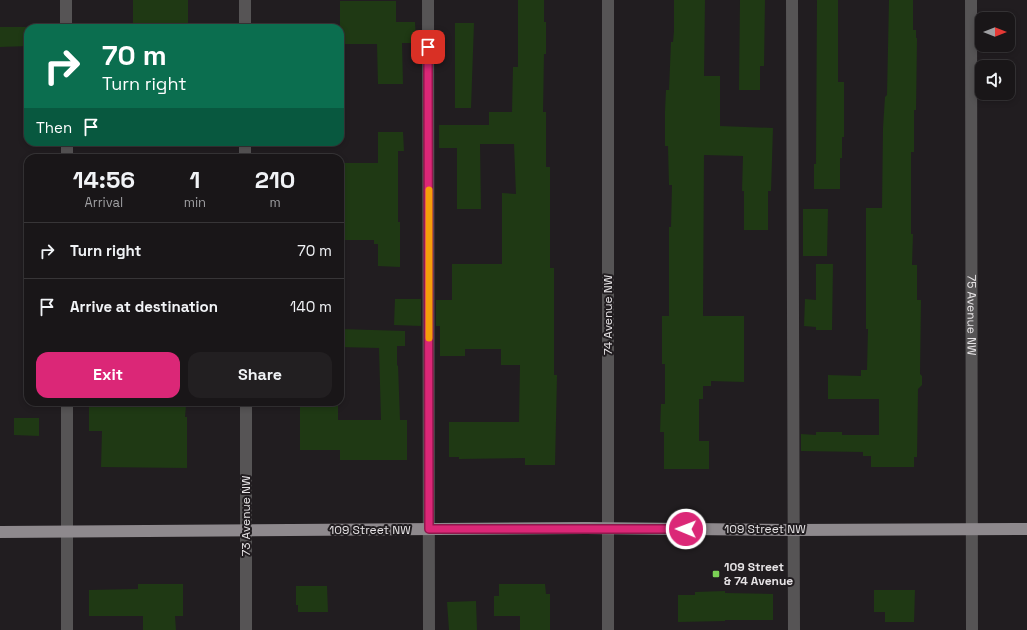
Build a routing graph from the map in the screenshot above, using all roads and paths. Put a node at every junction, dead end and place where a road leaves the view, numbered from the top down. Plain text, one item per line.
1 (66, 0) edge
2 (245, 0) edge
3 (428, 0) edge
4 (608, 0) edge
5 (792, 0) edge
6 (971, 0) edge
7 (66, 24) edge
8 (245, 24) edge
9 (67, 406) edge
10 (246, 406) edge
11 (608, 528) junction
12 (429, 529) junction
13 (972, 529) junction
14 (1027, 529) edge
15 (246, 530) junction
16 (795, 530) junction
17 (0, 532) edge
18 (68, 532) junction
19 (67, 630) edge
20 (246, 630) edge
21 (429, 630) edge
22 (608, 630) edge
23 (794, 630) edge
24 (972, 630) edge

1 - 7 street
2 - 8 street
3 - 12 street
4 - 11 street, 74 Avenue NW
5 - 16 street
6 - 13 street, 75 Avenue NW
9 - 18 street
10 - 15 street, 73 Avenue NW
11 - 12 main road, 109 Street NW
11 - 16 main road, 109 Street NW
11 - 22 street, 74 Avenue NW
12 - 15 main road, 109 Street NW
12 - 21 street
13 - 14 main road, 109 Street NW
13 - 16 main road, 109 Street NW
13 - 24 street, 75 Avenue NW
15 - 18 main road, 109 Street NW
15 - 20 street, 73 Avenue NW
16 - 23 street
17 - 18 main road, 109 Street NW
18 - 19 street

